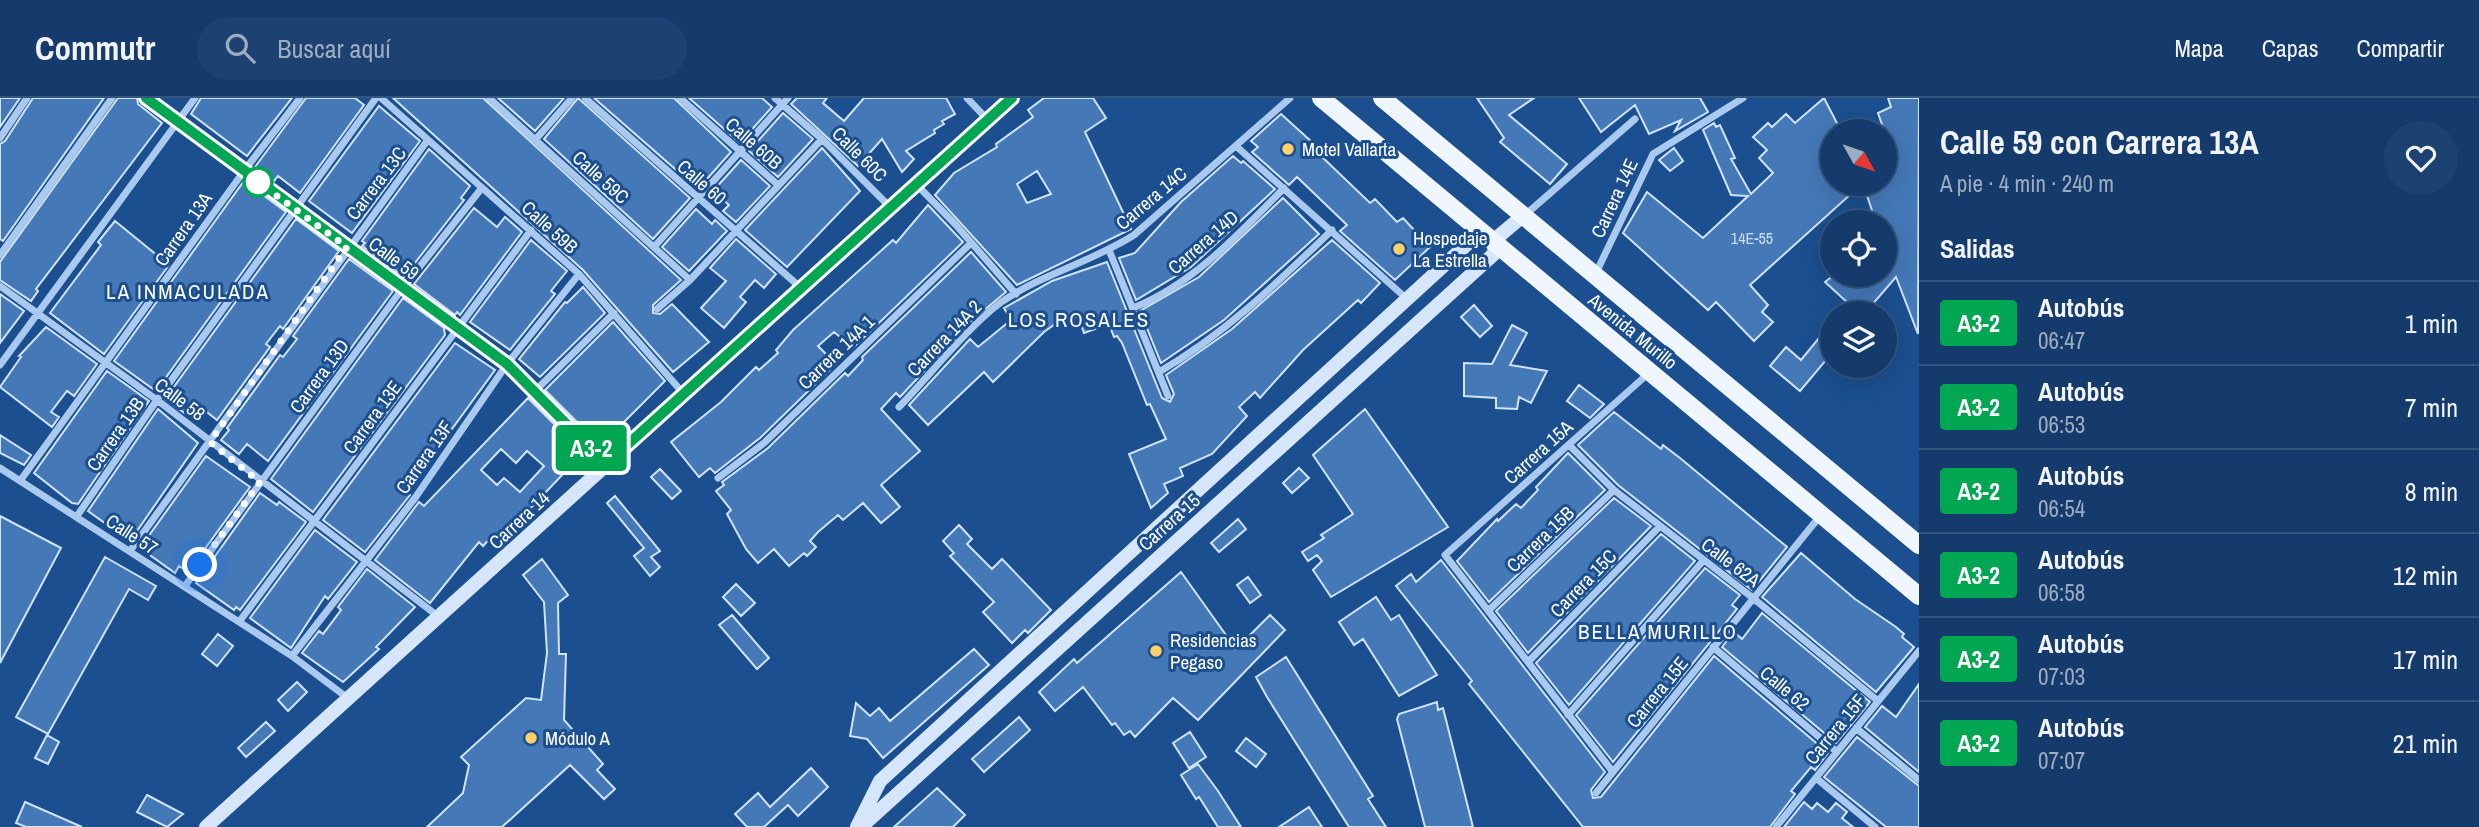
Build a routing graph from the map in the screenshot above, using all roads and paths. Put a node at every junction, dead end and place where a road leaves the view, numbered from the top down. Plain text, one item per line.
1 (27, 98) edge
2 (112, 98) edge
3 (146, 98) edge
4 (195, 98) edge
5 (300, 98) edge
6 (379, 98) edge
7 (489, 98) edge
8 (572, 98) edge
9 (585, 98) edge
10 (680, 98) edge
11 (775, 98) edge
12 (967, 98) edge
13 (1012, 98) edge
14 (1290, 98) edge
15 (1321, 98) edge
16 (1382, 98) edge
17 (1743, 98) edge
18 (785, 101) edge
19 (987, 119) junction
20 (1635, 119) dead end
21 (177, 122) junction
22 (0, 138) edge
23 (536, 139) junction
24 (822, 139) junction
25 (427, 141) junction
26 (1236, 146) junction
27 (740, 151) junction
28 (244, 171) junction
29 (915, 183) junction
30 (777, 184) junction
31 (481, 188) junction
32 (1284, 188) junction
33 (698, 200) junction
34 (889, 206) junction
35 (296, 210) junction
36 (1523, 216) junction
37 (531, 230) junction
38 (1332, 230) junction
39 (735, 231) junction
40 (1493, 241) junction
41 (971, 243) junction
42 (347, 247) junction
43 (654, 247) junction
44 (1109, 250) junction
45 (0, 255) edge
46 (579, 274) junction
47 (1594, 276) junction
48 (690, 280) junction
49 (0, 286) edge
50 (800, 287) junction
51 (402, 289) junction
52 (1016, 294) junction
53 (1407, 299) junction
54 (657, 309) dead end
55 (1133, 309) junction
56 (39, 313) junction
57 (614, 313) junction
58 (457, 328) junction
59 (507, 364) junction
60 (0, 365) edge
61 (106, 365) junction
62 (1159, 372) junction
63 (1651, 372) junction
64 (535, 391) junction
65 (683, 393) junction
66 (1168, 397) dead end
67 (157, 400) junction
68 (899, 407) dead end
69 (210, 442) junction
70 (1569, 445) junction
71 (606, 464) junction
72 (1226, 464) junction
73 (0, 468) edge
74 (718, 478) dead end
75 (20, 481) junction
76 (260, 482) junction
77 (1242, 482) junction
78 (1614, 490) junction
79 (1822, 513) junction
80 (77, 516) junction
81 (314, 522) junction
82 (1659, 527) junction
83 (1919, 545) edge
84 (130, 551) junction
85 (367, 561) junction
86 (1703, 561) junction
87 (185, 586) junction
88 (1919, 596) edge
89 (1753, 598) junction
90 (1489, 610) junction
91 (440, 617) junction
92 (239, 622) junction
93 (1713, 648) junction
94 (1919, 651) edge
95 (292, 656) junction
96 (1529, 661) junction
97 (1001, 671) junction
98 (1015, 687) junction
99 (350, 699) junction
100 (1878, 701) junction
101 (1568, 715) junction
102 (1856, 728) junction
103 (1837, 752) junction
104 (1613, 772) junction
105 (1816, 778) junction
106 (1919, 780) edge
107 (880, 781) junction
108 (1596, 793) dead end
109 (894, 797) junction
110 (206, 827) edge
111 (859, 827) edge
112 (1776, 827) edge
113 (1875, 827) edge

1 - 22 street
2 - 45 street
3 - 21 street, Calle 59
4 - 21 street
5 - 28 street, Carrera 13A
6 - 25 street, Calle 59B
6 - 35 street, Carrera 13B
7 - 23 street, Calle 59C
8 - 23 street
9 - 33 street, Calle 60
10 - 27 street, Calle 60B
11 - 18 street, Calle 60C
12 - 19 street
13 - 19 main road, Carrera 14
14 - 26 street, Carrera 14C
15 - 40 main road, Avenida Murillo
16 - 36 main road, Avenida Murillo
17 - 47 street, Carrera 14E
18 - 24 street, Calle 60C
18 - 27 street
19 - 29 main road, Carrera 14
20 - 36 street
21 - 28 street, Calle 59
21 - 56 street
23 - 43 street, Calle 59C
24 - 30 street
24 - 34 street, Calle 60C
25 - 31 street, Calle 59B
25 - 42 street, Carrera 13C
26 - 32 street
26 - 44 street, Carrera 14C
27 - 30 street, Calle 60B
27 - 33 street
28 - 35 street, Calle 59
28 - 61 street, Carrera 13A
29 - 34 main road, Carrera 14
29 - 41 street
30 - 39 street
31 - 37 street, Calle 59B
31 - 51 street, Carrera 13D
32 - 38 street
32 - 55 street, Carrera 14D
33 - 39 street, Calle 60
33 - 43 street
34 - 50 main road, Carrera 14
35 - 42 street, Calle 59
35 - 67 street, Carrera 13B
36 - 40 main road, Carrera 15
36 - 47 main road, Avenida Murillo
37 - 46 street, Calle 59B
37 - 58 street, Carrera 13E
38 - 53 street
38 - 62 street
39 - 48 street
39 - 50 street, Calle 60
40 - 53 main road, Carrera 15
40 - 63 main road, Avenida Murillo
40 - 77 main road, Carrera 15
41 - 52 street
41 - 74 street, Carrera 14A 1
42 - 51 street, Calle 59
42 - 69 street, Carrera 13C
43 - 48 street, Calle 59C
44 - 52 street, Carrera 14C
44 - 55 street
46 - 57 street, Calle 59B
46 - 59 street, Carrera 13F
47 - 83 main road, Avenida Murillo
48 - 54 street
49 - 56 street, Calle 58
50 - 65 main road, Carrera 14
51 - 58 street, Calle 59
51 - 76 street, Carrera 13D
52 - 68 street, Carrera 14A 2
53 - 72 main road, Carrera 15
55 - 62 street
56 - 60 street
56 - 61 street, Calle 58
57 - 64 street
57 - 65 street, Calle 59B
58 - 59 street, Calle 59
58 - 81 street, Carrera 13E
59 - 64 street, Calle 59
59 - 85 street, Carrera 13F
61 - 67 street, Calle 58
61 - 75 street, Carrera 13A
62 - 66 street
63 - 70 street, Carrera 15A
63 - 79 main road, Avenida Murillo
64 - 71 street, Calle 59
65 - 71 main road, Carrera 14
67 - 69 street, Calle 58
67 - 80 street, Carrera 13B
69 - 76 street, Calle 58
69 - 84 street, Carrera 13C
70 - 78 street, Calle 62A
70 - 90 street, Carrera 15A
71 - 91 main road, Carrera 14
72 - 77 main road
72 - 97 main road, Carrera 15
73 - 75 street, Calle 57
75 - 80 street, Calle 57
76 - 81 street, Calle 58
76 - 87 street, Carrera 13D
77 - 98 main road, Carrera 15
78 - 82 street, Calle 62A
78 - 90 street, Carrera 15B
79 - 88 main road, Avenida Murillo
79 - 89 street, Carrera 15E
80 - 84 street, Calle 57
81 - 85 street, Calle 58
81 - 92 street, Carrera 13E
82 - 86 street, Calle 62A
82 - 96 street, Carrera 15C
84 - 87 street, Calle 57
85 - 91 street, Calle 58
85 - 95 street, Carrera 13F
86 - 89 street, Calle 62A
86 - 101 street
87 - 92 street, Calle 57
89 - 93 street, Carrera 15E
89 - 100 street, Calle 62A
90 - 96 street
91 - 99 main road, Carrera 14
92 - 95 street, Calle 57
93 - 103 street, Calle 62
93 - 104 street, Carrera 15E
94 - 100 street, Carrera 15F
95 - 99 street, Calle 57
96 - 101 street
97 - 98 main road
97 - 107 main road, Carrera 15
98 - 109 main road, Carrera 15
99 - 110 main road, Carrera 14
100 - 102 street, Carrera 15F
101 - 104 street
102 - 103 street, Carrera 15F
102 - 106 street
103 - 105 street, Carrera 15F
104 - 108 street, Carrera 15E
105 - 112 street, Carrera 15F
105 - 113 street
107 - 109 main road
107 - 111 main road
109 - 111 main road, Carrera 15

